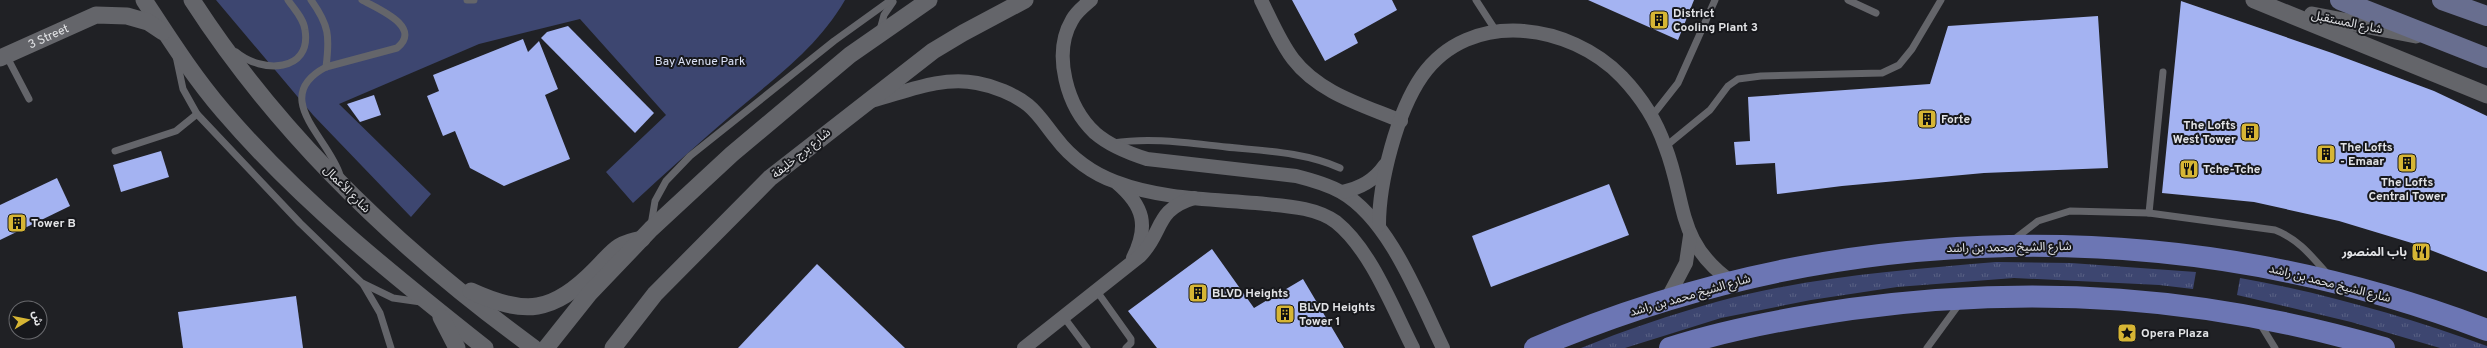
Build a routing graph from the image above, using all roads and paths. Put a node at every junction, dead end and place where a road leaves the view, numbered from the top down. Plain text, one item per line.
1 (104, 0) edge
2 (144, 0) edge
3 (192, 0) edge
4 (288, 0) edge
5 (311, 0) edge
6 (362, 0) edge
7 (467, 0) edge
8 (474, 0) edge
9 (891, 0) edge
10 (894, 0) edge
11 (929, 0) edge
12 (1025, 0) edge
13 (1091, 0) edge
14 (1261, 0) edge
15 (1476, 0) edge
16 (1715, 0) edge
17 (1848, 0) edge
18 (1942, 0) edge
19 (2254, 0) edge
20 (2258, 0) edge
21 (2340, 0) edge
22 (2446, 1) edge
23 (1876, 13) dead end
24 (96, 15) junction
25 (2487, 16) edge
26 (1496, 31) junction
27 (214, 34) junction
28 (878, 35) junction
29 (2437, 38) junction
30 (170, 40) junction
31 (3, 56) edge
32 (2487, 58) edge
33 (326, 67) junction
34 (2163, 72) dead end
35 (2487, 95) edge
36 (29, 99) dead end
37 (868, 102) junction
38 (197, 114) junction
39 (1652, 116) junction
40 (1401, 121) junction
41 (1111, 144) junction
42 (1666, 146) junction
43 (115, 151) dead end
44 (1389, 159) junction
45 (1340, 168) dead end
46 (1117, 183) junction
47 (343, 187) junction
48 (1342, 192) junction
49 (1195, 197) junction
50 (2149, 213) junction
51 (1379, 225) junction
52 (646, 234) junction
53 (1690, 236) junction
54 (2008, 245) junction
55 (1131, 261) junction
56 (451, 281) junction
57 (1732, 282) junction
58 (362, 283) junction
59 (2335, 283) junction
60 (1096, 290) junction
61 (1964, 298) junction
62 (1666, 301) junction
63 (433, 307) junction
64 (1063, 316) junction
65 (2256, 317) junction
66 (2487, 330) edge
67 (391, 348) edge
68 (457, 348) edge
69 (485, 348) edge
70 (534, 348) edge
71 (546, 348) edge
72 (613, 348) edge
73 (1024, 348) edge
74 (1087, 348) edge
75 (1126, 348) edge
76 (1413, 348) edge
77 (1443, 348) edge
78 (1535, 348) edge
79 (1670, 348) edge
80 (1927, 348) edge
81 (2275, 348) edge
82 (2384, 348) edge

1 - 24 street
2 - 30 street
3 - 27 street, شارع الأعمال
4 - 27 lane
5 - 33 lane
6 - 33 lane
7 - 8 lane
9 - 52 lane
10 - 28 lane
11 - 28 street
12 - 37 street, شارع برج خليفة
13 - 41 street
14 - 40 street
15 - 26 lane
16 - 39 lane
17 - 23 lane
18 - 42 lane
19 - 35 street
20 - 29 street, شارع المستقبل
21 - 29 main road, شارع المستقبل
22 - 25 main road
24 - 30 street, 3 Street
24 - 31 street, 3 Street
26 - 39 street
26 - 40 street
27 - 47 street, شارع الأعمال
28 - 52 street
29 - 32 main road, شارع المستقبل
30 - 38 lane
30 - 63 street
31 - 36 lane
33 - 47 lane
34 - 50 lane
37 - 46 street
37 - 72 street, شارع برج خليفة
38 - 43 lane
38 - 58 lane
39 - 42 street
40 - 44 street
41 - 45 lane
41 - 48 street
42 - 53 street
44 - 48 street
44 - 51 street
46 - 49 street
46 - 55 street
47 - 56 street, شارع الأعمال
48 - 51 street
49 - 55 street
49 - 76 street
50 - 54 lane
50 - 59 lane
51 - 77 street
52 - 56 street
52 - 71 street
53 - 57 street
53 - 62 street
54 - 57 main road, شارع الشيخ محمد بن راشد
54 - 59 main road, شارع الشيخ محمد بن راشد
55 - 60 street
56 - 70 street, شارع الأعمال
57 - 62 main road, شارع الشيخ محمد بن راشد
58 - 63 lane
58 - 67 lane
59 - 66 main road, شارع الشيخ محمد بن راشد
60 - 64 street
60 - 75 lane
61 - 65 main road
61 - 79 main road
61 - 80 lane
62 - 78 main road, شارع الشيخ محمد بن راشد
63 - 68 street
63 - 69 street
64 - 73 street
64 - 74 lane
65 - 81 lane
65 - 82 main road

